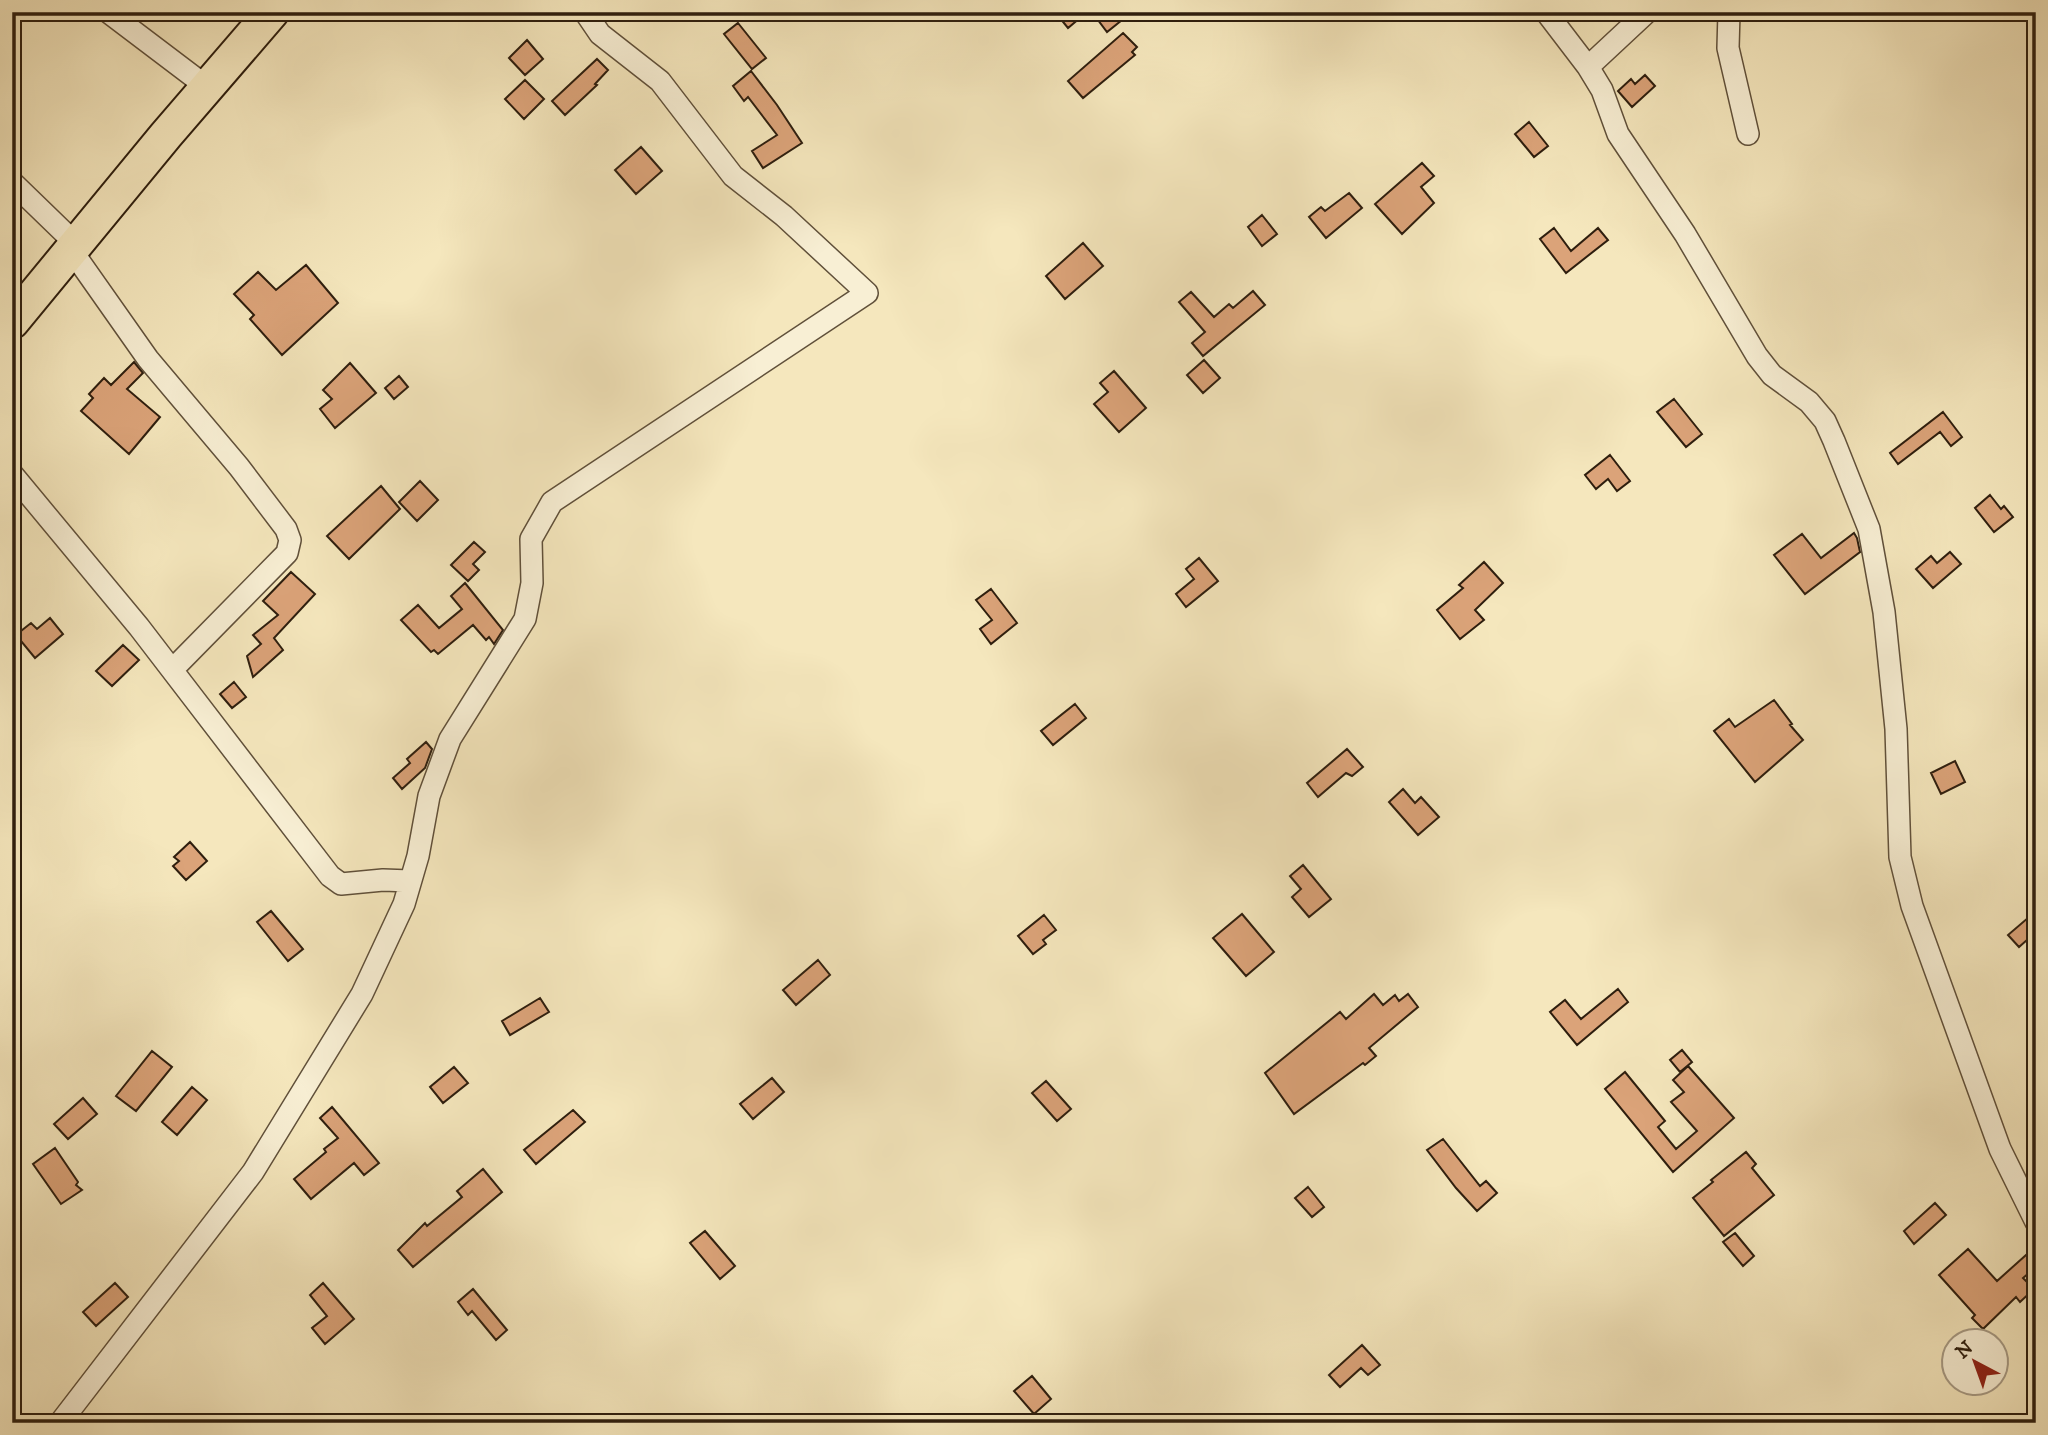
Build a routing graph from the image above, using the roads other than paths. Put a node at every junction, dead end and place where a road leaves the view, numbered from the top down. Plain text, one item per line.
1 (108, 12) edge
2 (272, 12) edge
3 (585, 12) edge
4 (1546, 12) edge
5 (1647, 12) edge
6 (1729, 12) edge
7 (1588, 67) junction
8 (207, 87) junction
9 (1748, 134) dead end
10 (12, 182) edge
11 (75, 248) junction
12 (12, 323) edge
13 (12, 474) edge
14 (172, 670) junction
15 (410, 881) junction
16 (2036, 1222) edge
17 (60, 1423) edge

1 - 8 street
2 - 8 main road
3 - 15 street
4 - 7 street
5 - 7 street
6 - 9 street
7 - 16 street
8 - 11 main road
10 - 11 street
11 - 12 main road
11 - 14 street
13 - 14 street
14 - 15 street
15 - 17 street

